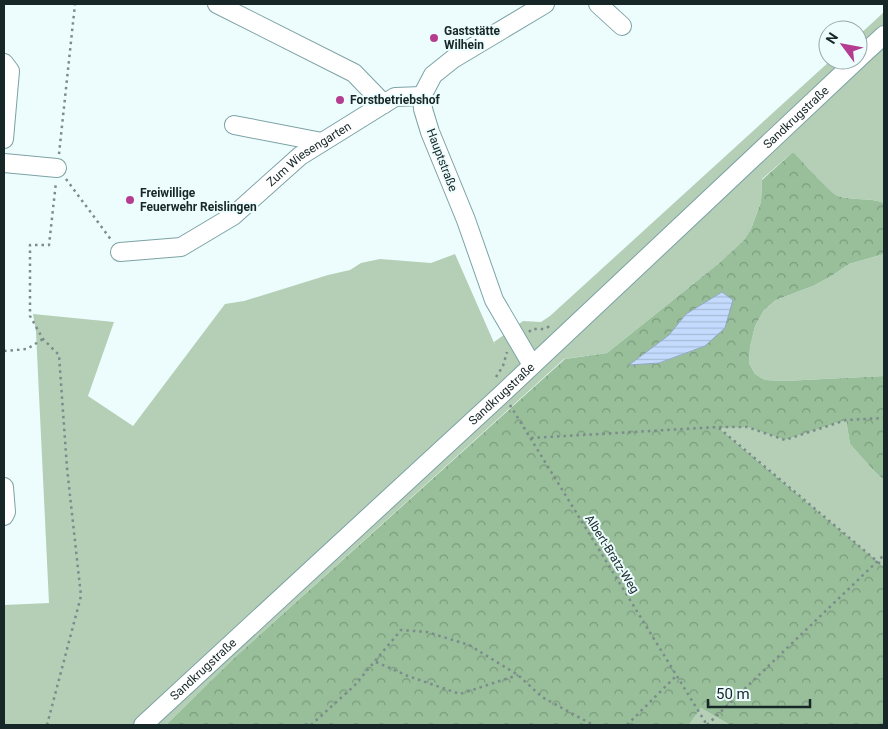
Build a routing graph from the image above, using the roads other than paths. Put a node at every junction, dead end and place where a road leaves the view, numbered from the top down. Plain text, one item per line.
1 (217, 4) edge
2 (545, 4) edge
3 (598, 4) edge
4 (622, 26) dead end
5 (884, 35) edge
6 (868, 50) edge
7 (4, 63) edge
8 (846, 70) edge
9 (422, 96) junction
10 (384, 104) junction
11 (234, 124) dead end
12 (4, 139) edge
13 (322, 142) junction
14 (4, 163) edge
15 (58, 168) road end
16 (120, 252) road end
17 (532, 365) junction
18 (4, 487) edge
19 (4, 516) edge
20 (143, 725) edge

1 - 10 street
2 - 9 street
3 - 4 street
5 - 6 street, Sandkrugstraße
7 - 12 street
8 - 17 street, Sandkrugstraße
9 - 10 street, Zum Wiesengarten
9 - 17 street, Hauptstraße
10 - 13 street, Zum Wiesengarten
11 - 13 street
13 - 16 street, Zum Wiesengarten
14 - 15 street
17 - 20 street, Sandkrugstraße
18 - 19 street

